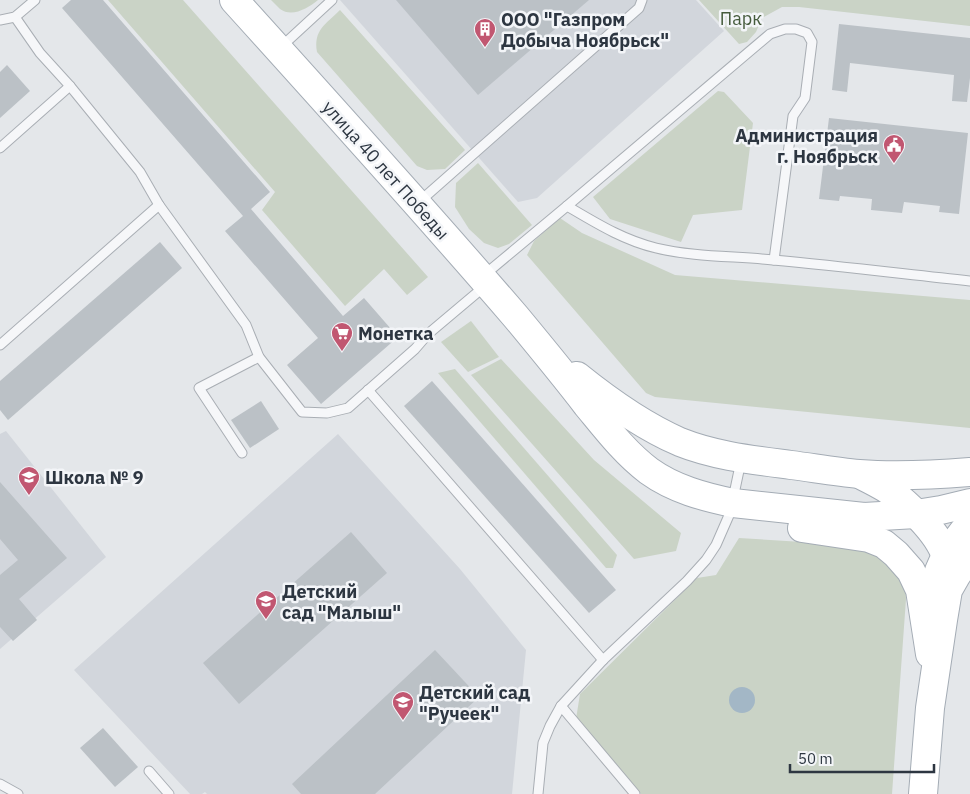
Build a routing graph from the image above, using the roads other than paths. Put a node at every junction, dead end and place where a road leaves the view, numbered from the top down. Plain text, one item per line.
1 (35, 0) edge
2 (234, 0) edge
3 (332, 0) edge
4 (642, 0) edge
5 (15, 17) junction
6 (0, 20) edge
7 (278, 49) junction
8 (70, 86) junction
9 (0, 148) edge
10 (417, 203) junction
11 (159, 205) junction
12 (567, 206) junction
13 (774, 260) junction
14 (484, 281) junction
15 (970, 281) edge
16 (536, 341) junction
17 (0, 346) edge
18 (259, 357) junction
19 (368, 390) junction
20 (242, 453) dead end
21 (742, 459) junction
22 (970, 472) edge
23 (859, 474) junction
24 (970, 503) edge
25 (732, 508) junction
26 (916, 514) junction
27 (970, 523) edge
28 (958, 555) edge
29 (930, 654) junction
30 (603, 660) junction
31 (561, 706) junction
32 (930, 708) junction
33 (149, 771) dead end
34 (0, 784) edge
35 (18, 794) edge
36 (169, 794) edge
37 (538, 794) edge
38 (635, 794) edge
39 (923, 794) edge

1 - 5 lane
2 - 7 main road, улица 40 лет Победы
3 - 7 lane
4 - 10 lane
5 - 6 lane
5 - 8 lane
7 - 10 main road, улица 40 лет Победы
8 - 9 lane
8 - 11 lane
10 - 14 main road, улица 40 лет Победы
11 - 17 lane
11 - 18 lane
12 - 13 lane
12 - 13 lane
12 - 14 lane
13 - 15 lane
14 - 16 main road, улица 40 лет Победы
14 - 19 lane
16 - 21 main road, улица 40 лет Победы
16 - 25 main road, улица 40 лет Победы
18 - 19 lane
18 - 20 lane
19 - 30 lane
21 - 23 main road, улица 40 лет Победы
21 - 25 lane
22 - 23 main road, улица 40 лет Победы
23 - 26 main road
24 - 26 main road
25 - 26 main road
25 - 29 main road
25 - 30 lane
26 - 28 main road
27 - 28 main road
28 - 29 main road
28 - 32 main road
29 - 32 main road
30 - 31 lane
31 - 37 lane
31 - 38 lane
32 - 39 main road
33 - 36 lane
34 - 35 lane

